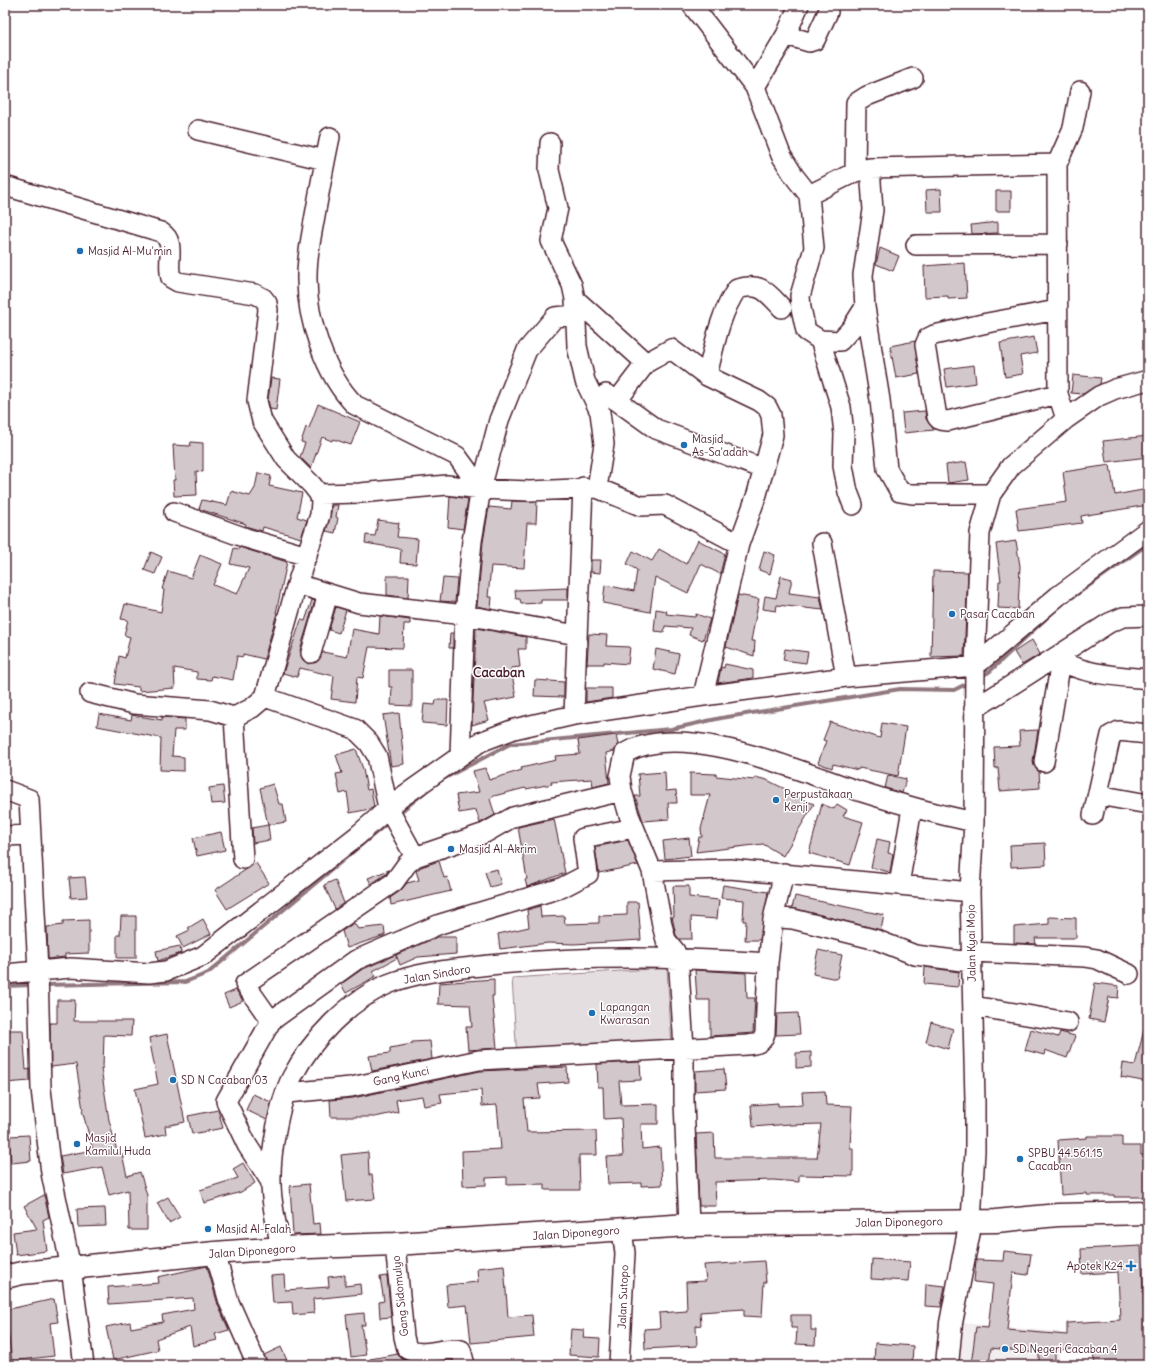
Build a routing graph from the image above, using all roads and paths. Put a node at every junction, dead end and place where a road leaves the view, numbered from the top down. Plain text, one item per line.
1 (692, 5) edge
2 (799, 5) edge
3 (828, 12) dead end
4 (786, 35) junction
5 (913, 78) dead end
6 (755, 87) junction
7 (1080, 91) dead end
8 (198, 130) dead end
9 (330, 137) dead end
10 (550, 143) dead end
11 (325, 160) junction
12 (1058, 164) junction
13 (863, 170) junction
14 (5, 186) edge
15 (809, 195) junction
16 (1058, 244) junction
17 (916, 245) dead end
18 (575, 307) junction
19 (865, 307) junction
20 (782, 308) dead end
21 (1057, 310) junction
22 (820, 340) junction
23 (646, 363) junction
24 (707, 376) junction
25 (1148, 380) edge
26 (585, 381) junction
27 (1058, 394) junction
28 (617, 401) junction
29 (1066, 419) junction
30 (764, 469) junction
31 (590, 488) junction
32 (481, 489) junction
33 (319, 494) junction
34 (984, 494) dead end
35 (853, 505) dead end
36 (174, 512) dead end
37 (1148, 530) edge
38 (822, 543) dead end
39 (739, 544) junction
40 (307, 556) junction
41 (297, 584) junction
42 (328, 594) junction
43 (465, 615) junction
44 (1148, 616) edge
45 (577, 635) junction
46 (311, 653) dead end
47 (1059, 659) junction
48 (975, 668) junction
49 (846, 677) junction
50 (1148, 679) edge
51 (90, 693) dead end
52 (704, 696) junction
53 (264, 697) junction
54 (975, 703) junction
55 (574, 714) junction
56 (234, 717) junction
57 (1148, 734) edge
58 (460, 755) junction
59 (1044, 762) dead end
60 (5, 790) edge
61 (622, 791) junction
62 (1098, 795) junction
63 (1148, 804) edge
64 (912, 808) junction
65 (392, 814) junction
66 (1093, 815) dead end
67 (974, 822) junction
68 (634, 828) junction
69 (19, 836) edge
70 (414, 857) junction
71 (244, 859) dead end
72 (652, 871) junction
73 (784, 873) junction
74 (899, 885) junction
75 (960, 891) dead end
76 (773, 919) junction
77 (971, 957) junction
78 (677, 958) junction
79 (768, 963) junction
80 (5, 974) edge
81 (1129, 974) dead end
82 (36, 978) junction
83 (973, 1006) junction
84 (271, 1021) junction
85 (1068, 1022) dead end
86 (684, 1048) junction
87 (286, 1092) junction
88 (271, 1182) junction
89 (1148, 1213) edge
90 (971, 1220) junction
91 (689, 1225) junction
92 (622, 1230) junction
93 (395, 1244) junction
94 (281, 1248) junction
95 (215, 1253) junction
96 (71, 1268) junction
97 (5, 1277) edge
98 (84, 1365) edge
99 (257, 1365) edge
100 (465, 1365) edge
101 (619, 1365) edge
102 (947, 1365) edge

1 - 6 street
2 - 4 street
3 - 4 street
4 - 6 street
5 - 13 street
6 - 15 street
7 - 12 street
8 - 11 street
9 - 11 street
10 - 18 street
11 - 32 street
12 - 13 street
12 - 16 street
13 - 15 street
13 - 19 street
14 - 33 street
15 - 22 street
16 - 17 street
16 - 21 street
18 - 23 street
18 - 26 street
18 - 32 street
19 - 22 street
19 - 34 street
20 - 24 street
21 - 27 street
21 - 27 street
22 - 35 street
23 - 24 street
23 - 28 street
24 - 30 street
25 - 29 street, Jalan Kyai Mojo
26 - 28 street
26 - 31 street
27 - 29 street
28 - 30 street
29 - 48 street, Jalan Kyai Mojo
30 - 39 street
31 - 32 street
31 - 39 street
31 - 45 street
32 - 33 street
32 - 43 street
33 - 40 street
36 - 40 street
37 - 48 street
38 - 49 street
39 - 52 street
40 - 41 street
41 - 42 street
41 - 53 street
42 - 43 street
42 - 46 street
43 - 45 street
43 - 58 street
44 - 47 street
45 - 55 street
47 - 50 street
47 - 54 street
47 - 59 street
48 - 49 street
48 - 54 street, Jalan Kyai Mojo
49 - 52 street
51 - 56 street
52 - 55 street
53 - 56 street
53 - 65 street
54 - 67 street, Jalan Kyai Mojo
55 - 58 street
56 - 71 street
57 - 62 street
58 - 65 street
60 - 69 street
61 - 64 street
61 - 68 street
61 - 70 street
62 - 63 street
62 - 66 street
64 - 67 street
64 - 74 street
65 - 70 street
65 - 82 street
67 - 77 street, Jalan Kyai Mojo
68 - 72 street
68 - 84 street
69 - 82 street
70 - 84 street
72 - 73 street
72 - 78 street
73 - 74 street
73 - 76 street
74 - 75 street
76 - 77 street
76 - 79 street
77 - 81 street
77 - 83 street, Jalan Kyai Mojo
78 - 79 street, Jalan Sindoro
78 - 86 street
78 - 87 street, Jalan Sindoro
79 - 86 street, Gang Kunci
80 - 82 street
82 - 96 street
83 - 85 street
83 - 90 street, Jalan Kyai Mojo
84 - 88 street
86 - 87 street, Gang Kunci
86 - 91 street
87 - 88 street, Jalan Sindoro
88 - 94 street, Jalan Sindoro
89 - 90 main road, Jalan Diponegoro
90 - 91 main road, Jalan Diponegoro
90 - 102 main road
91 - 92 main road, Jalan Diponegoro
92 - 93 main road, Jalan Diponegoro
92 - 101 street, Jalan Sutopo
93 - 94 main road, Jalan Diponegoro
93 - 100 street, Gang Sidomulyo
94 - 95 main road, Jalan Diponegoro
95 - 96 main road, Jalan Diponegoro
95 - 99 street
96 - 97 main road, Jalan Diponegoro
96 - 98 street

